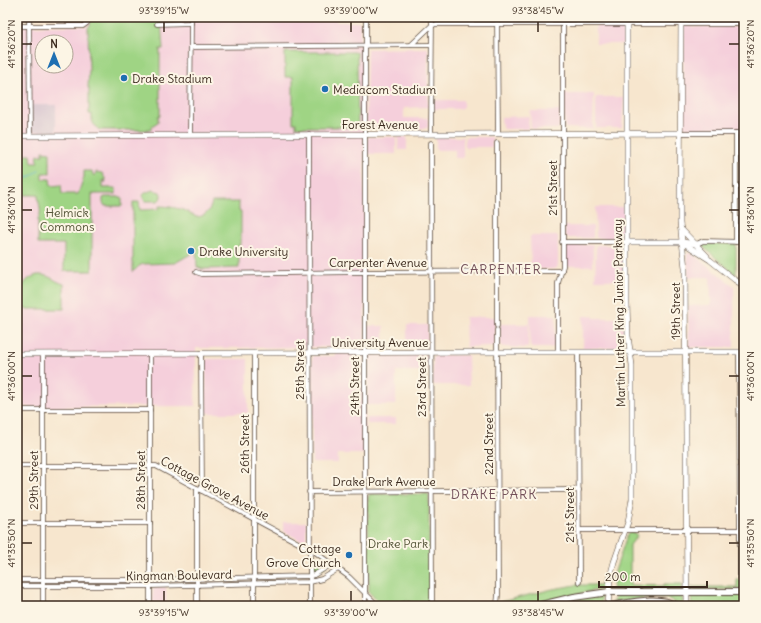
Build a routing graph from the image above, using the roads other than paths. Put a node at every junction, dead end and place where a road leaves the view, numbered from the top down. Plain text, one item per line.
1 (29, 17) edge
2 (87, 17) edge
3 (191, 17) edge
4 (366, 17) edge
5 (432, 17) edge
6 (497, 17) edge
7 (627, 17) edge
8 (681, 17) edge
9 (736, 17) edge
10 (190, 23) junction
11 (157, 24) dead end
12 (497, 24) junction
13 (562, 24) junction
14 (627, 24) junction
15 (681, 24) junction
16 (736, 24) junction
17 (744, 24) edge
18 (17, 26) edge
19 (29, 26) junction
20 (431, 26) junction
21 (431, 45) junction
22 (365, 46) junction
23 (410, 46) junction
24 (190, 47) junction
25 (498, 133) junction
26 (562, 133) junction
27 (627, 133) junction
28 (681, 133) junction
29 (736, 133) junction
30 (744, 133) edge
31 (309, 134) junction
32 (364, 134) junction
33 (431, 134) junction
34 (190, 135) junction
35 (17, 136) edge
36 (30, 136) junction
37 (431, 143) dead end
38 (497, 143) dead end
39 (736, 188) junction
40 (744, 188) edge
41 (681, 229) junction
42 (562, 242) junction
43 (627, 242) junction
44 (682, 242) junction
45 (736, 242) junction
46 (744, 242) edge
47 (697, 244) junction
48 (710, 260) junction
49 (431, 271) junction
50 (497, 271) junction
51 (562, 271) junction
52 (196, 272) dead end
53 (309, 272) junction
54 (364, 272) junction
55 (744, 286) edge
56 (364, 352) junction
57 (431, 352) junction
58 (497, 352) junction
59 (558, 352) junction
60 (578, 352) junction
61 (630, 352) junction
62 (685, 352) junction
63 (741, 352) edge
64 (201, 353) junction
65 (254, 353) junction
66 (309, 353) junction
67 (17, 354) edge
68 (43, 354) junction
69 (150, 354) junction
70 (17, 410) edge
71 (43, 410) junction
72 (150, 410) junction
73 (17, 466) edge
74 (42, 466) junction
75 (150, 466) junction
76 (199, 490) junction
77 (578, 490) junction
78 (431, 491) junction
79 (498, 491) junction
80 (309, 492) junction
81 (365, 492) junction
82 (254, 519) junction
83 (17, 523) edge
84 (43, 523) junction
85 (150, 523) junction
86 (579, 530) junction
87 (625, 530) junction
88 (686, 530) junction
89 (742, 530) edge
90 (309, 549) junction
91 (332, 564) junction
92 (338, 569) junction
93 (310, 576) junction
94 (254, 578) junction
95 (742, 578) edge
96 (197, 579) junction
97 (17, 580) edge
98 (43, 580) junction
99 (150, 580) junction
100 (310, 582) junction
101 (579, 582) dead end
102 (254, 584) junction
103 (197, 585) junction
104 (17, 586) edge
105 (43, 586) junction
106 (150, 586) junction
107 (608, 592) junction
108 (687, 592) junction
109 (744, 592) edge
110 (365, 593) junction
111 (676, 605) edge
112 (43, 606) edge
113 (150, 606) edge
114 (198, 606) edge
115 (254, 606) edge
116 (310, 606) edge
117 (365, 606) edge
118 (378, 606) edge
119 (397, 606) edge
120 (417, 606) edge
121 (432, 606) edge
122 (496, 606) edge
123 (537, 606) edge
124 (609, 606) edge
125 (687, 606) edge

1 - 19 street
2 - 19 street
3 - 10 street
4 - 22 street, 24th Street
5 - 20 street
6 - 12 street
7 - 14 main road, Martin Luther King Junior Parkway
8 - 15 main road, 19th Street
9 - 16 street
10 - 11 street
10 - 24 street
12 - 13 street
12 - 20 street
12 - 25 street
13 - 14 street
13 - 26 street, 21st Street
14 - 15 street
14 - 27 main road, Martin Luther King Junior Parkway
15 - 16 street
15 - 28 main road, 19th Street
16 - 17 street
18 - 19 street
19 - 36 street
20 - 21 street
20 - 23 street
21 - 23 street
21 - 33 street
22 - 23 street
22 - 24 street
22 - 32 street, 24th Street
24 - 34 street
25 - 26 main road, Forest Avenue
25 - 33 main road, Forest Avenue
26 - 27 main road, Forest Avenue
26 - 42 street, 21st Street
27 - 28 main road, Forest Avenue
27 - 43 main road, Martin Luther King Junior Parkway
28 - 29 street, Forest Avenue
28 - 41 main road, 19th Street
29 - 30 street, Forest Avenue
29 - 39 street
31 - 32 main road, Forest Avenue
31 - 34 main road, Forest Avenue
31 - 53 street, 25th Street
32 - 33 main road, Forest Avenue
32 - 54 street, 24th Street
34 - 36 main road, Forest Avenue
35 - 36 main road, Forest Avenue
37 - 49 street, 23rd Street
38 - 50 street, 22nd Street
39 - 40 street
39 - 45 street
41 - 44 main road, 19th Street
41 - 47 main road
42 - 43 street
42 - 51 street, 21st Street
43 - 44 main road
43 - 61 main road, Martin Luther King Junior Parkway
44 - 47 main road
44 - 48 main road
44 - 62 main road, 19th Street
45 - 46 street
45 - 47 street
47 - 48 main road
48 - 55 main road
49 - 50 street, Carpenter Avenue
49 - 54 street, Carpenter Avenue
49 - 57 street, 23rd Street
50 - 51 street, Carpenter Avenue
50 - 58 street, 22nd Street
51 - 59 street, 21st Street
52 - 53 street, Carpenter Avenue
53 - 54 street, Carpenter Avenue
53 - 66 street, 25th Street
54 - 56 street, 24th Street
56 - 57 main road, University Avenue
56 - 66 main road, University Avenue
56 - 81 street, 24th Street
57 - 58 main road, University Avenue
57 - 78 street, 23rd Street
58 - 59 main road, University Avenue
58 - 79 street, 22nd Street
59 - 60 main road, University Avenue
60 - 61 main road, University Avenue
60 - 77 street, 21st Street
61 - 62 main road, University Avenue
61 - 87 main road, Martin Luther King Junior Parkway
62 - 63 main road, University Avenue
62 - 88 main road, 19th Street
63 - 89 street
64 - 65 main road, University Avenue
64 - 69 main road, University Avenue
64 - 76 street
65 - 66 main road, University Avenue
65 - 82 street, 26th Street
66 - 80 street, 25th Street
67 - 68 main road, University Avenue
68 - 69 main road, University Avenue
68 - 71 street, 29th Street
69 - 72 street, 28th Street
70 - 71 street
71 - 72 street
71 - 74 street, 29th Street
72 - 75 street, 28th Street
73 - 74 street, Cottage Grove Avenue
74 - 75 street, Cottage Grove Avenue
74 - 84 street, 29th Street
75 - 76 street, Cottage Grove Avenue
75 - 85 street, 28th Street
76 - 82 street, Cottage Grove Avenue
76 - 96 street
77 - 79 street, Drake Park Avenue
77 - 86 street, 21st Street
78 - 79 street, Drake Park Avenue
78 - 81 street, Drake Park Avenue
78 - 121 street, 23rd Street
79 - 122 street, 22nd Street
80 - 81 street, Drake Park Avenue
80 - 90 street, 25th Street
81 - 110 street, 24th Street
82 - 90 street, Cottage Grove Avenue
82 - 94 street, 26th Street
83 - 84 street
84 - 85 street
84 - 98 street, 29th Street
85 - 99 street, 28th Street
86 - 87 street
86 - 101 street, 21st Street
87 - 88 street
87 - 107 main road, Martin Luther King Junior Parkway
88 - 89 street
88 - 108 main road, 19th Street
89 - 95 street
90 - 91 street, Cottage Grove Avenue
90 - 93 street, 25th Street
91 - 92 street, Cottage Grove Avenue
91 - 93 street, Kingman Boulevard
92 - 100 street, Kingman Boulevard
92 - 110 street, Cottage Grove Avenue
93 - 94 street, Kingman Boulevard
93 - 100 street, 25th Street
94 - 96 street, Kingman Boulevard
94 - 102 street, 26th Street
96 - 99 street, Kingman Boulevard
96 - 103 street
97 - 98 street, Kingman Boulevard
98 - 99 street, Kingman Boulevard
98 - 105 street, 29th Street
99 - 106 street, 28th Street
100 - 102 street, Kingman Boulevard
100 - 116 street, 25th Street
102 - 103 street, Kingman Boulevard
102 - 115 street, 26th Street
103 - 106 street, Kingman Boulevard
103 - 114 street
104 - 105 street, Kingman Boulevard
105 - 106 street, Kingman Boulevard
105 - 112 street, 29th Street
106 - 113 street, 28th Street
107 - 108 highway
107 - 123 highway
107 - 124 main road, Martin Luther King Junior Parkway
108 - 109 highway
108 - 125 main road, 19th Street
110 - 117 street, 24th Street
110 - 118 street, Cottage Grove Avenue
111 - 124 highway
119 - 120 street

